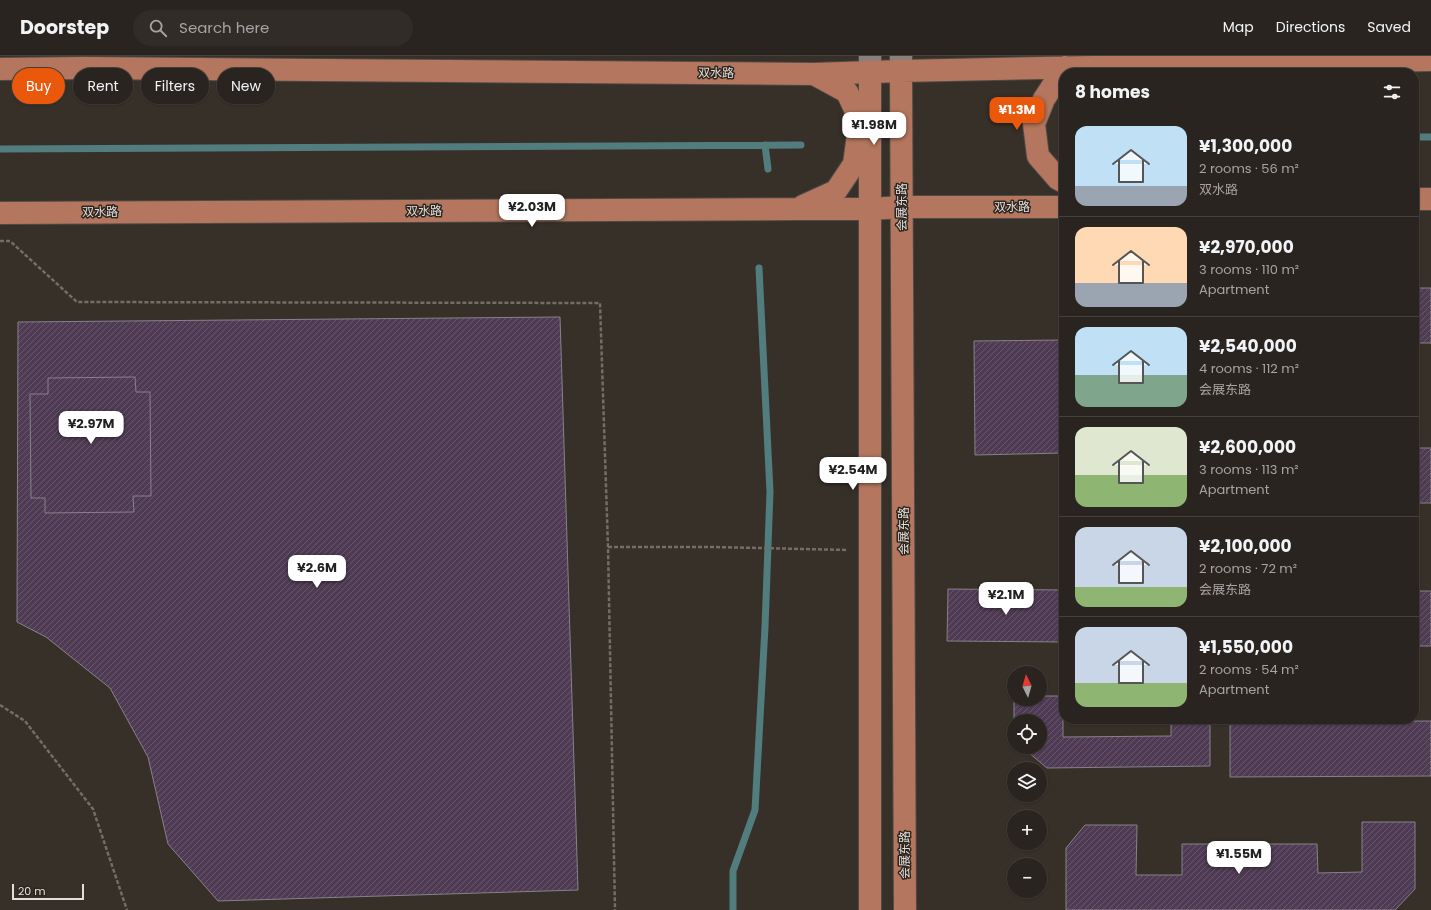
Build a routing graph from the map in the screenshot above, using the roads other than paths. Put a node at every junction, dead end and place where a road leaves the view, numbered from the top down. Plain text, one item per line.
1 (1431, 60) edge
2 (77, 62) edge
3 (901, 63) edge
4 (870, 64) edge
5 (1065, 67) joint
6 (0, 68) edge
7 (814, 74) junction
8 (1059, 76) edge
9 (1059, 180) edge
10 (1419, 199) edge
11 (1431, 199) edge
12 (902, 207) junction
13 (1059, 207) edge
14 (870, 209) junction
15 (796, 210) junction
16 (0, 213) edge
17 (870, 910) edge
18 (906, 910) edge

1 - 5 main road, 双水路
2 - 6 main road, 双水路
2 - 7 main road, 双水路
3 - 4 main road, 双水路
3 - 5 main road, 双水路
3 - 12 main road, 会展东路
4 - 7 main road, 双水路
4 - 14 main road
7 - 15 main road
8 - 9 main road
10 - 11 main road
12 - 13 main road, 双水路
12 - 14 main road, 双水路
12 - 18 main road, 会展东路
14 - 15 main road, 双水路
14 - 17 main road
15 - 16 main road, 双水路

